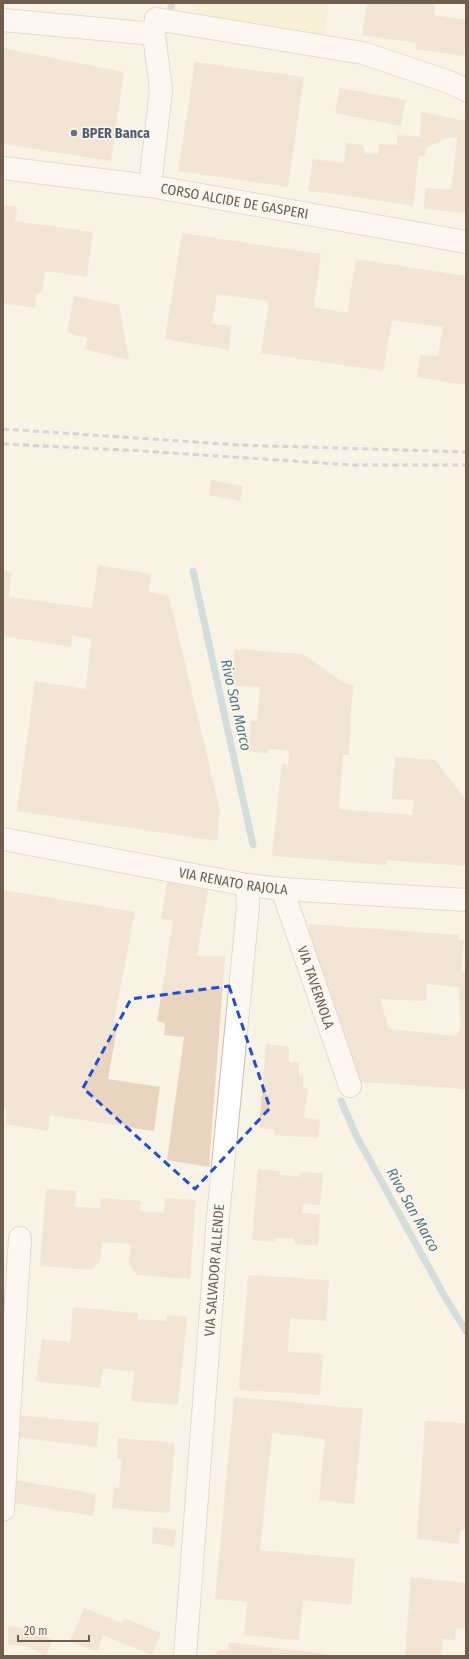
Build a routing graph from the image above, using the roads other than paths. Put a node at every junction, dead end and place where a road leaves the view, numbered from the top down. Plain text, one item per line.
1 (3, 20) edge
2 (154, 34) junction
3 (466, 90) edge
4 (3, 168) edge
5 (150, 186) junction
6 (466, 242) edge
7 (3, 839) edge
8 (247, 885) junction
9 (282, 889) junction
10 (466, 900) edge
11 (350, 1086) dead end
12 (20, 1238) dead end
13 (3, 1510) edge
14 (185, 1656) edge

1 - 2 street
2 - 3 street
2 - 5 street
4 - 5 street, CORSO ALCIDE DE GASPERI
5 - 6 street, CORSO ALCIDE DE GASPERI
7 - 8 street, VIA RENATO RAJOLA
8 - 9 street, VIA RENATO RAJOLA
8 - 14 street, VIA SALVADOR ALLENDE
9 - 10 street, VIA RENATO RAJOLA
9 - 11 street, VIA TAVERNOLA
12 - 13 street

